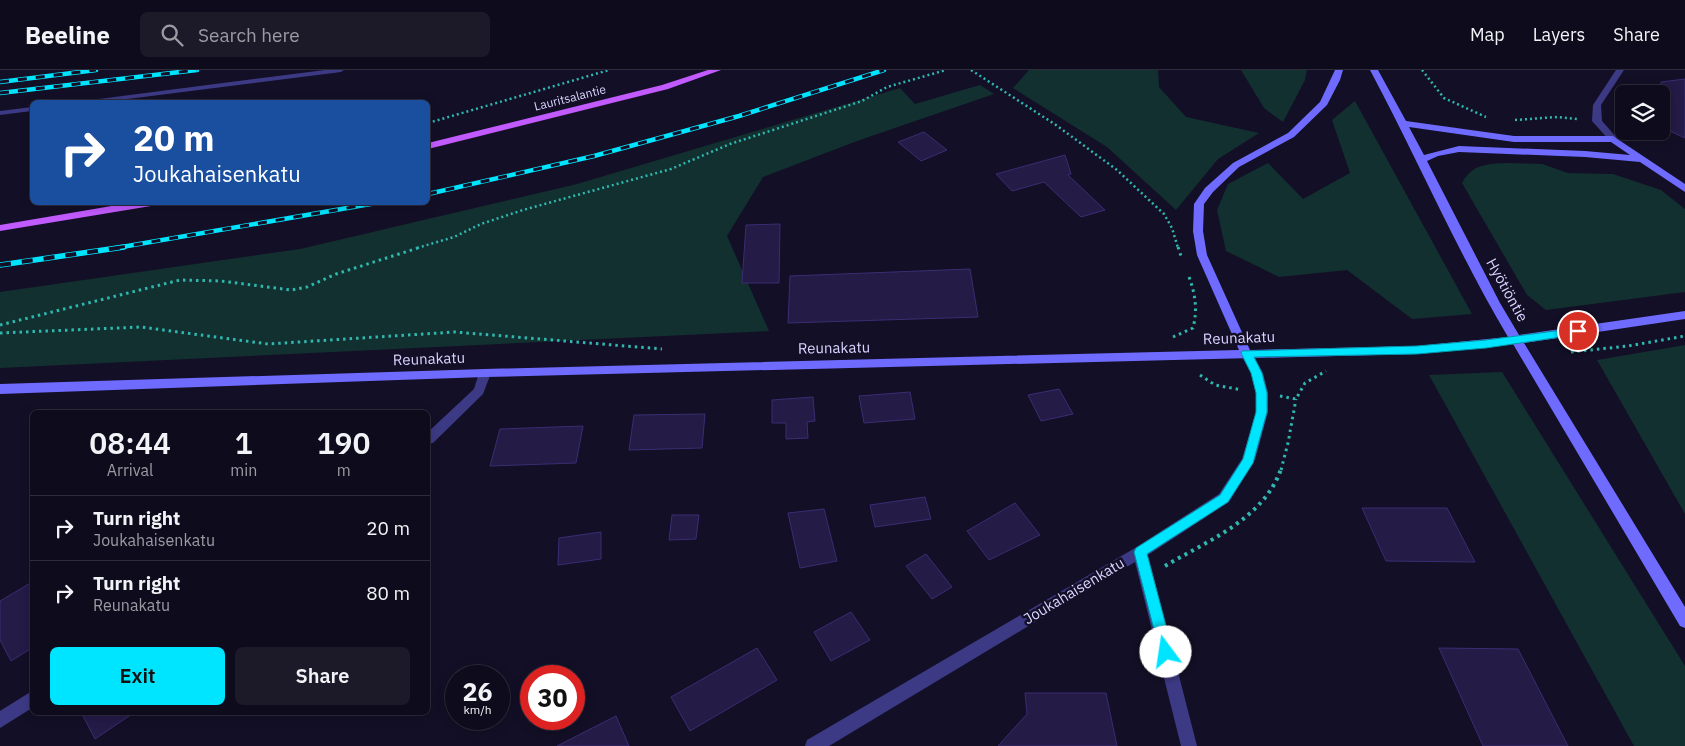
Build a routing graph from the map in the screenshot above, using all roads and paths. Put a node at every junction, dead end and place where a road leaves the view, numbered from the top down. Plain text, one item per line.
1 (340, 70) edge
2 (609, 70) edge
3 (718, 70) edge
4 (946, 70) edge
5 (971, 70) edge
6 (1339, 70) edge
7 (1374, 70) edge
8 (1422, 70) edge
9 (1620, 70) edge
10 (106, 100) edge
11 (30, 109) edge
12 (0, 113) edge
13 (1488, 117) dead end
14 (1508, 120) dead end
15 (1597, 121) junction
16 (430, 122) edge
17 (1403, 123) junction
18 (1613, 139) junction
19 (430, 145) edge
20 (1641, 159) junction
21 (1422, 160) junction
22 (1685, 189) edge
23 (139, 205) edge
24 (0, 228) edge
25 (1184, 264) dead end
26 (1187, 272) dead end
27 (1685, 315) edge
28 (0, 325) edge
29 (0, 332) edge
30 (1685, 336) edge
31 (1628, 346) dead end
32 (663, 349) dead end
33 (1246, 353) junction
34 (1180, 356) junction
35 (485, 373) junction
36 (0, 389) edge
37 (430, 438) edge
38 (1140, 552) junction
39 (1685, 621) edge
40 (30, 700) edge
41 (0, 720) edge
42 (813, 746) edge
43 (1189, 746) edge

1 - 10 lane
2 - 16 path
3 - 19 main road, Lauritsalantie
4 - 28 path
5 - 25 path
6 - 33 main road
7 - 17 main road, Hyötiöntie
8 - 13 path
9 - 15 street
11 - 12 lane
14 - 15 path
15 - 18 street
17 - 18 main road
17 - 21 main road, Hyötiöntie
18 - 20 main road
20 - 21 main road
20 - 22 main road
21 - 39 main road, Hyötiöntie
23 - 24 main road
26 - 34 path
27 - 33 main road, Reunakatu
29 - 32 path
30 - 31 path
33 - 34 main road, Reunakatu
33 - 38 street, Joukahaisenkatu
34 - 35 main road, Reunakatu
35 - 36 main road, Reunakatu
35 - 37 street
38 - 42 street, Joukahaisenkatu
38 - 43 street
40 - 41 street

